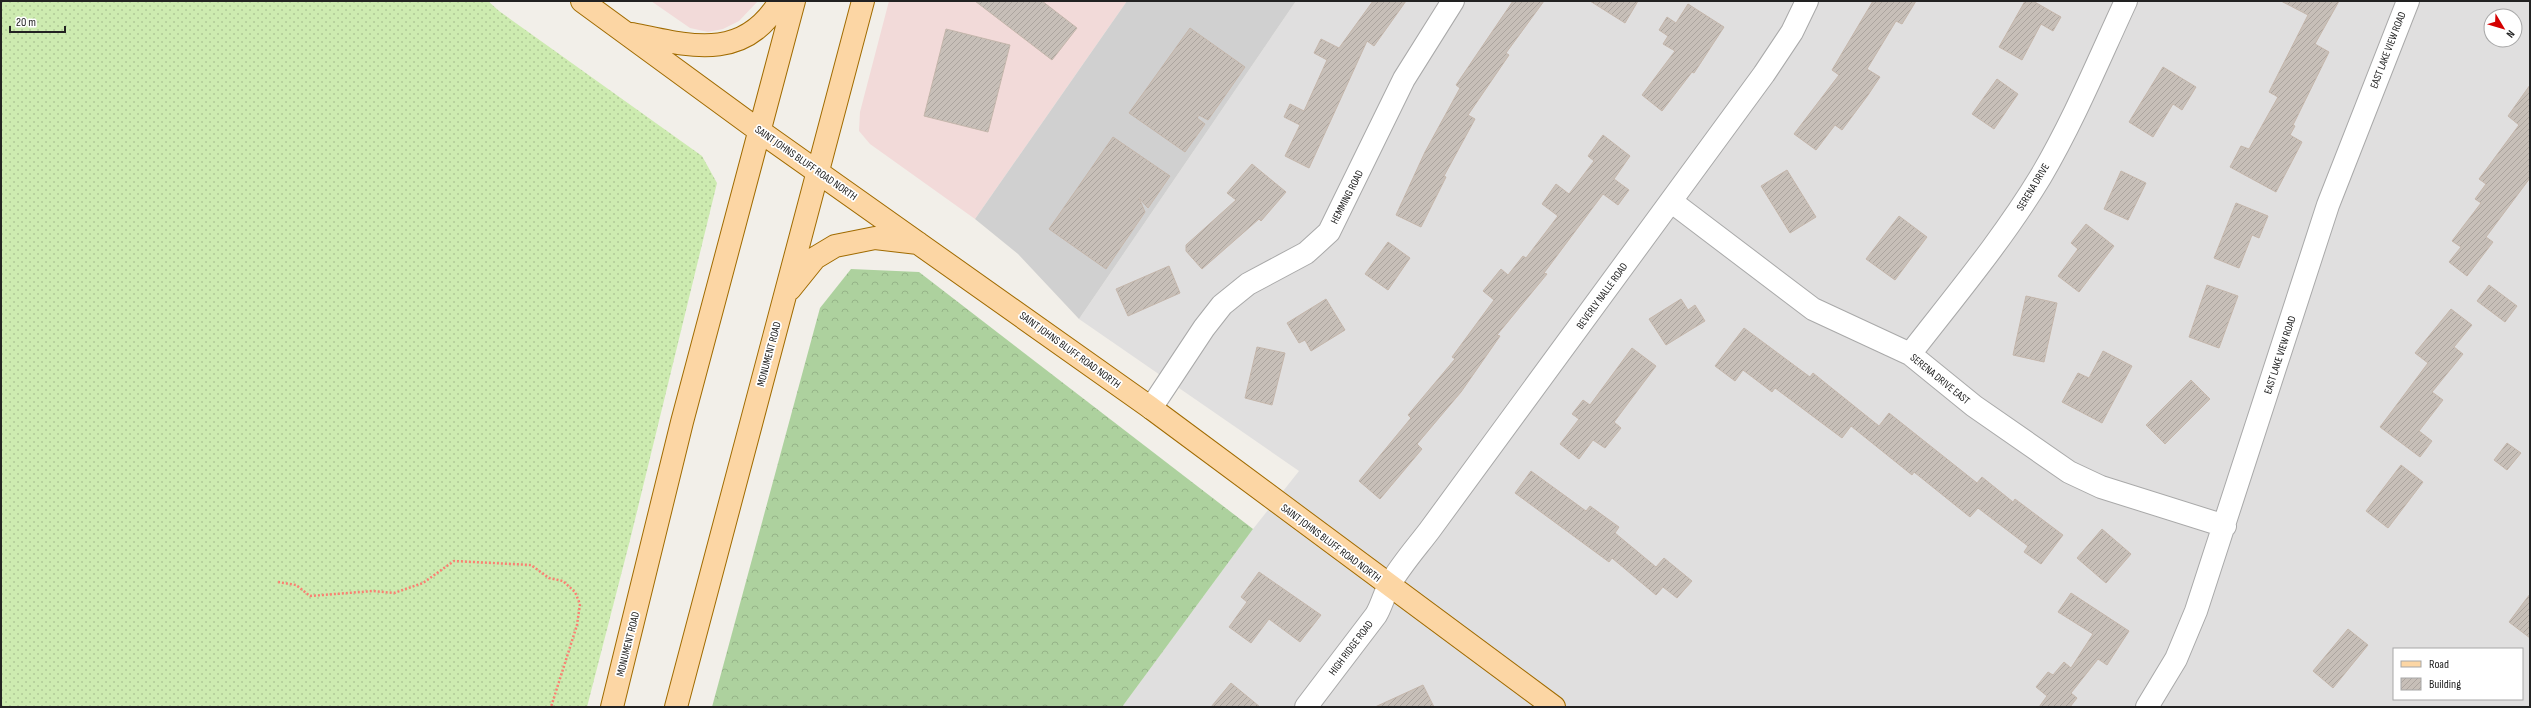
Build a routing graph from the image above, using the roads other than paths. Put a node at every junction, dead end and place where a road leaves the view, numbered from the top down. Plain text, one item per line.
1 (582, 1) edge
2 (780, 1) edge
3 (794, 1) edge
4 (863, 1) edge
5 (1453, 1) edge
6 (1807, 1) edge
7 (2126, 1) edge
8 (2408, 1) edge
9 (624, 32) junction
10 (761, 132) junction
11 (818, 170) junction
12 (1672, 202) junction
13 (920, 244) junction
14 (785, 294) junction
15 (1910, 354) junction
16 (1151, 408) junction
17 (2224, 526) junction
18 (1389, 586) junction
19 (612, 707) edge
20 (676, 707) edge
21 (1306, 707) edge
22 (1554, 707) edge
23 (2147, 707) edge

1 - 9 main road, SAINT JOHNS BLUFF ROAD NORTH
2 - 9 main road
3 - 10 main road, MONUMENT ROAD
4 - 11 main road, MONUMENT ROAD
5 - 16 street, HEMMING ROAD
6 - 12 street, BEVERLY NALLE ROAD
7 - 15 street, SERENA DRIVE
8 - 17 street, EAST LAKE VIEW ROAD
9 - 10 main road, SAINT JOHNS BLUFF ROAD NORTH
10 - 11 main road, SAINT JOHNS BLUFF ROAD NORTH
10 - 19 main road, MONUMENT ROAD
11 - 13 main road, SAINT JOHNS BLUFF ROAD NORTH
11 - 14 main road, MONUMENT ROAD
12 - 15 street, SERENA DRIVE EAST
12 - 18 street, BEVERLY NALLE ROAD
13 - 14 main road
13 - 16 main road, SAINT JOHNS BLUFF ROAD NORTH
14 - 20 main road, MONUMENT ROAD
15 - 17 street, SERENA DRIVE EAST
16 - 18 main road, SAINT JOHNS BLUFF ROAD NORTH
17 - 23 street, EAST LAKE VIEW ROAD
18 - 21 street, HIGH RIDGE ROAD
18 - 22 main road, SAINT JOHNS BLUFF ROAD NORTH

